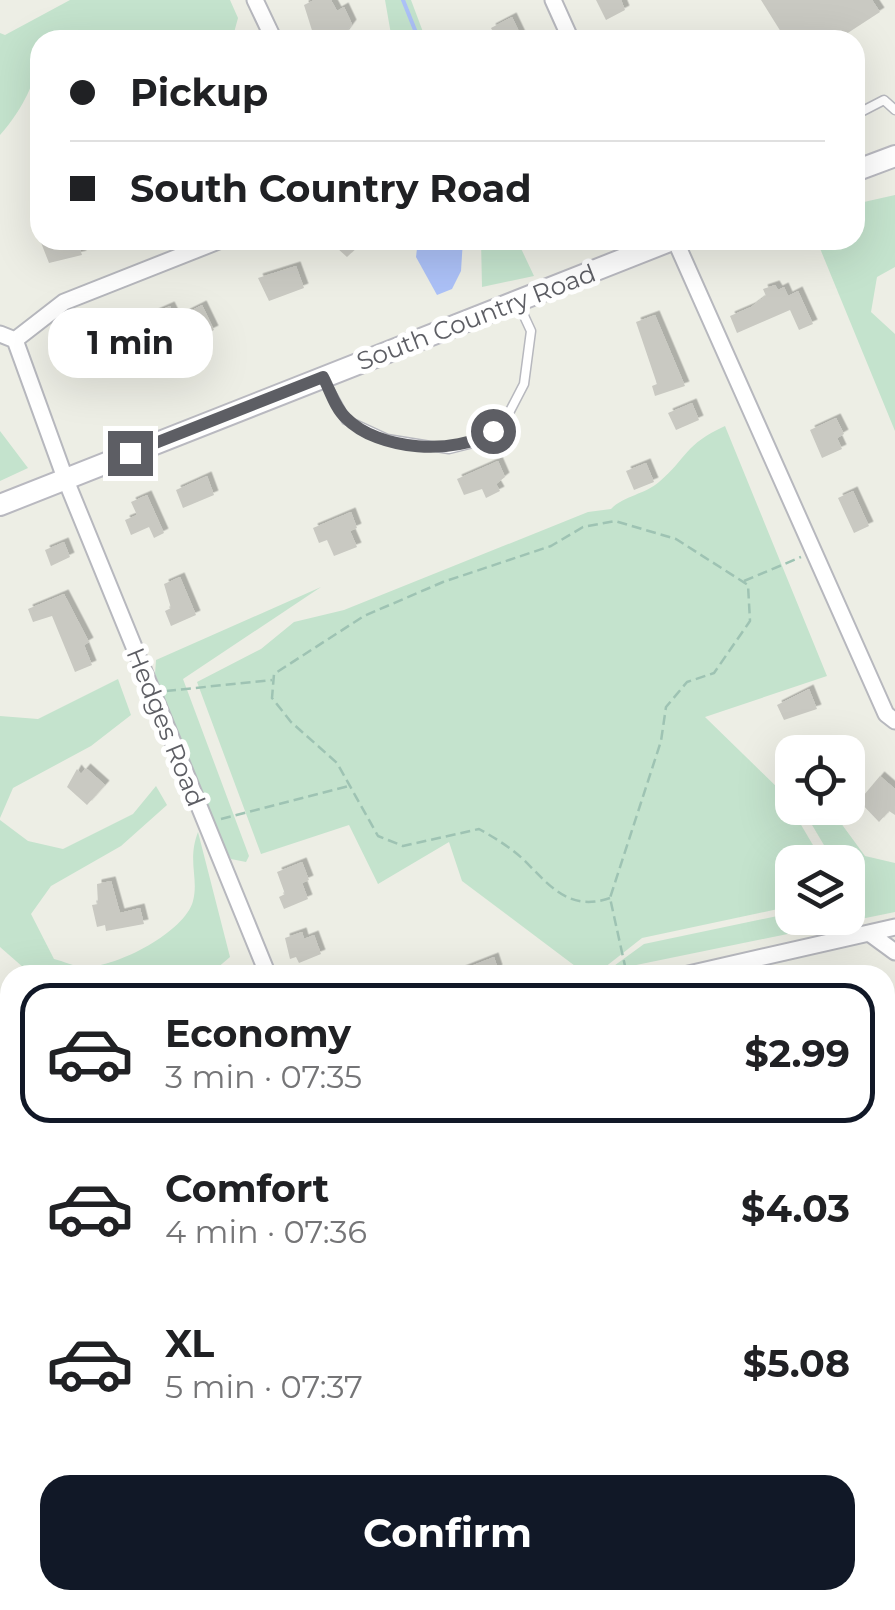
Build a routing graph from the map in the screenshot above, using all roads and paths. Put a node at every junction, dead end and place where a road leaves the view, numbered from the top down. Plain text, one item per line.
1 (255, 0) edge
2 (553, 0) edge
3 (269, 30) edge
4 (566, 30) edge
5 (865, 110) edge
6 (895, 110) edge
7 (895, 156) edge
8 (865, 163) edge
9 (196, 250) edge
10 (646, 250) edge
11 (673, 250) edge
12 (518, 301) junction
13 (8, 337) edge
14 (323, 377) junction
15 (65, 478) junction
16 (0, 506) edge
17 (814, 551) junction
18 (742, 582) junction
19 (273, 680) junction
20 (154, 696) junction
21 (895, 722) edge
22 (350, 786) junction
23 (205, 823) junction
24 (610, 898) junction
25 (895, 926) edge
26 (869, 932) junction
27 (895, 952) edge
28 (264, 965) edge
29 (625, 965) edge
30 (727, 965) edge

1 - 3 street
2 - 4 street
5 - 6 lane
7 - 8 main road
9 - 13 street
10 - 12 main road, South Country Road
11 - 17 street
12 - 14 main road, South Country Road
12 - 14 lane
13 - 15 street, Hedges Road
14 - 15 main road, South Country Road
15 - 16 main road, South Country Road
15 - 20 street, Hedges Road
17 - 18 path
17 - 21 street
18 - 19 path
18 - 24 path
19 - 20 path
19 - 22 path
20 - 23 street, Hedges Road
22 - 23 path
22 - 24 path
23 - 28 street, Hedges Road
24 - 29 path
25 - 26 street
26 - 27 street
26 - 30 street

